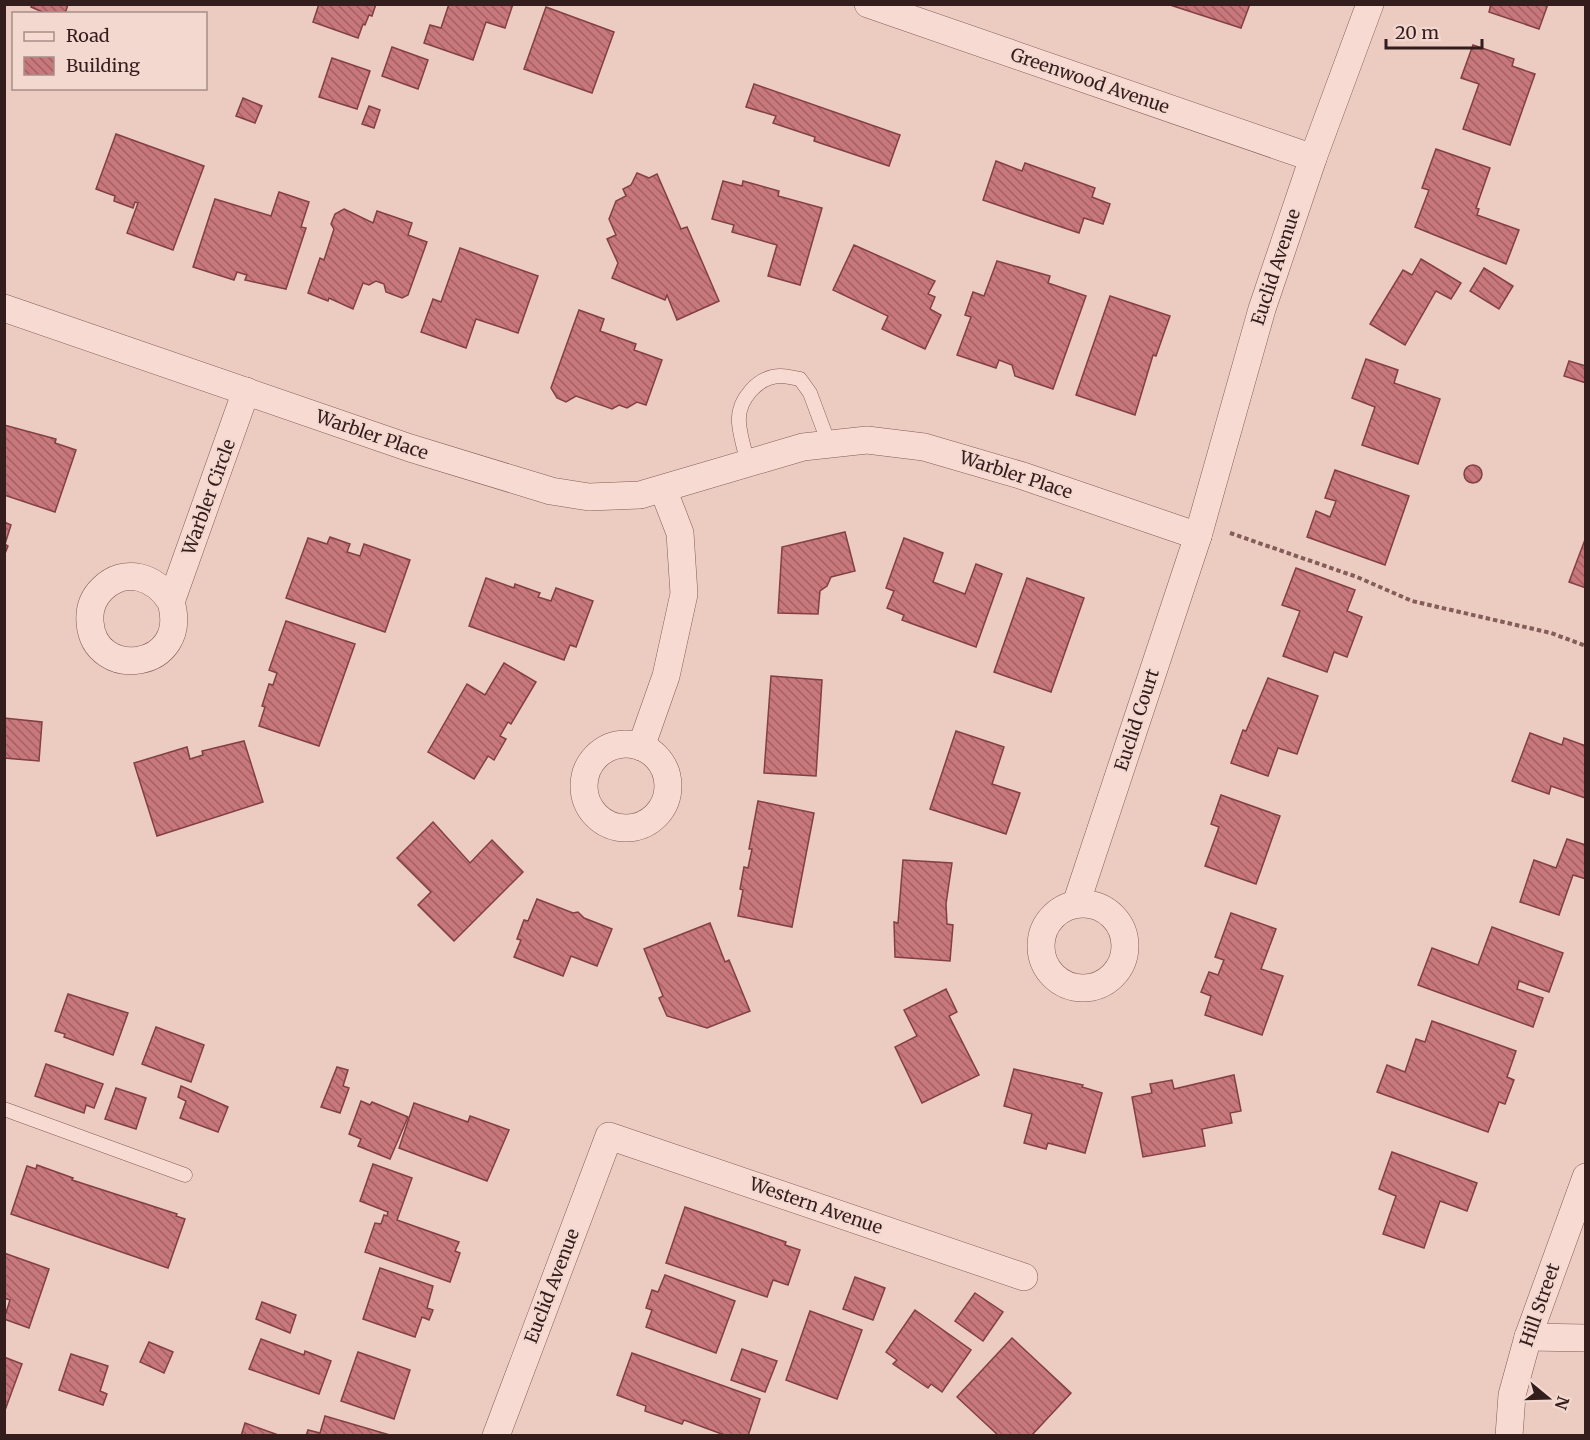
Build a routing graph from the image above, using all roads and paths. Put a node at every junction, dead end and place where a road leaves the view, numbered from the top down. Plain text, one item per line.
1 (868, 4) edge
2 (1370, 4) edge
3 (1313, 158) junction
4 (4, 308) edge
5 (246, 391) junction
6 (830, 444) junction
7 (748, 464) junction
8 (663, 489) junction
9 (1200, 530) junction
10 (171, 602) dead end
11 (1586, 646) edge
12 (641, 747) dead end
13 (1076, 904) dead end
14 (4, 1109) edge
15 (609, 1136) joint
16 (186, 1175) dead end
17 (1586, 1177) edge
18 (1024, 1277) dead end
19 (1528, 1337) junction
20 (1586, 1338) edge
21 (496, 1436) edge
22 (1509, 1436) edge

1 - 3 street, Greenwood Avenue
2 - 3 street, Euclid Avenue
3 - 9 street, Euclid Avenue
4 - 5 street, Warbler Place
5 - 8 street, Warbler Place
5 - 10 street, Warbler Circle
6 - 7 street, Warbler Place
6 - 7 lane
6 - 9 street, Warbler Place
7 - 8 street, Warbler Place
8 - 12 street
9 - 11 path
9 - 13 street, Euclid Court
14 - 16 lane
15 - 18 street, Western Avenue
15 - 21 street, Euclid Avenue
17 - 19 street, Hill Street
19 - 20 street
19 - 22 street, Hill Street

